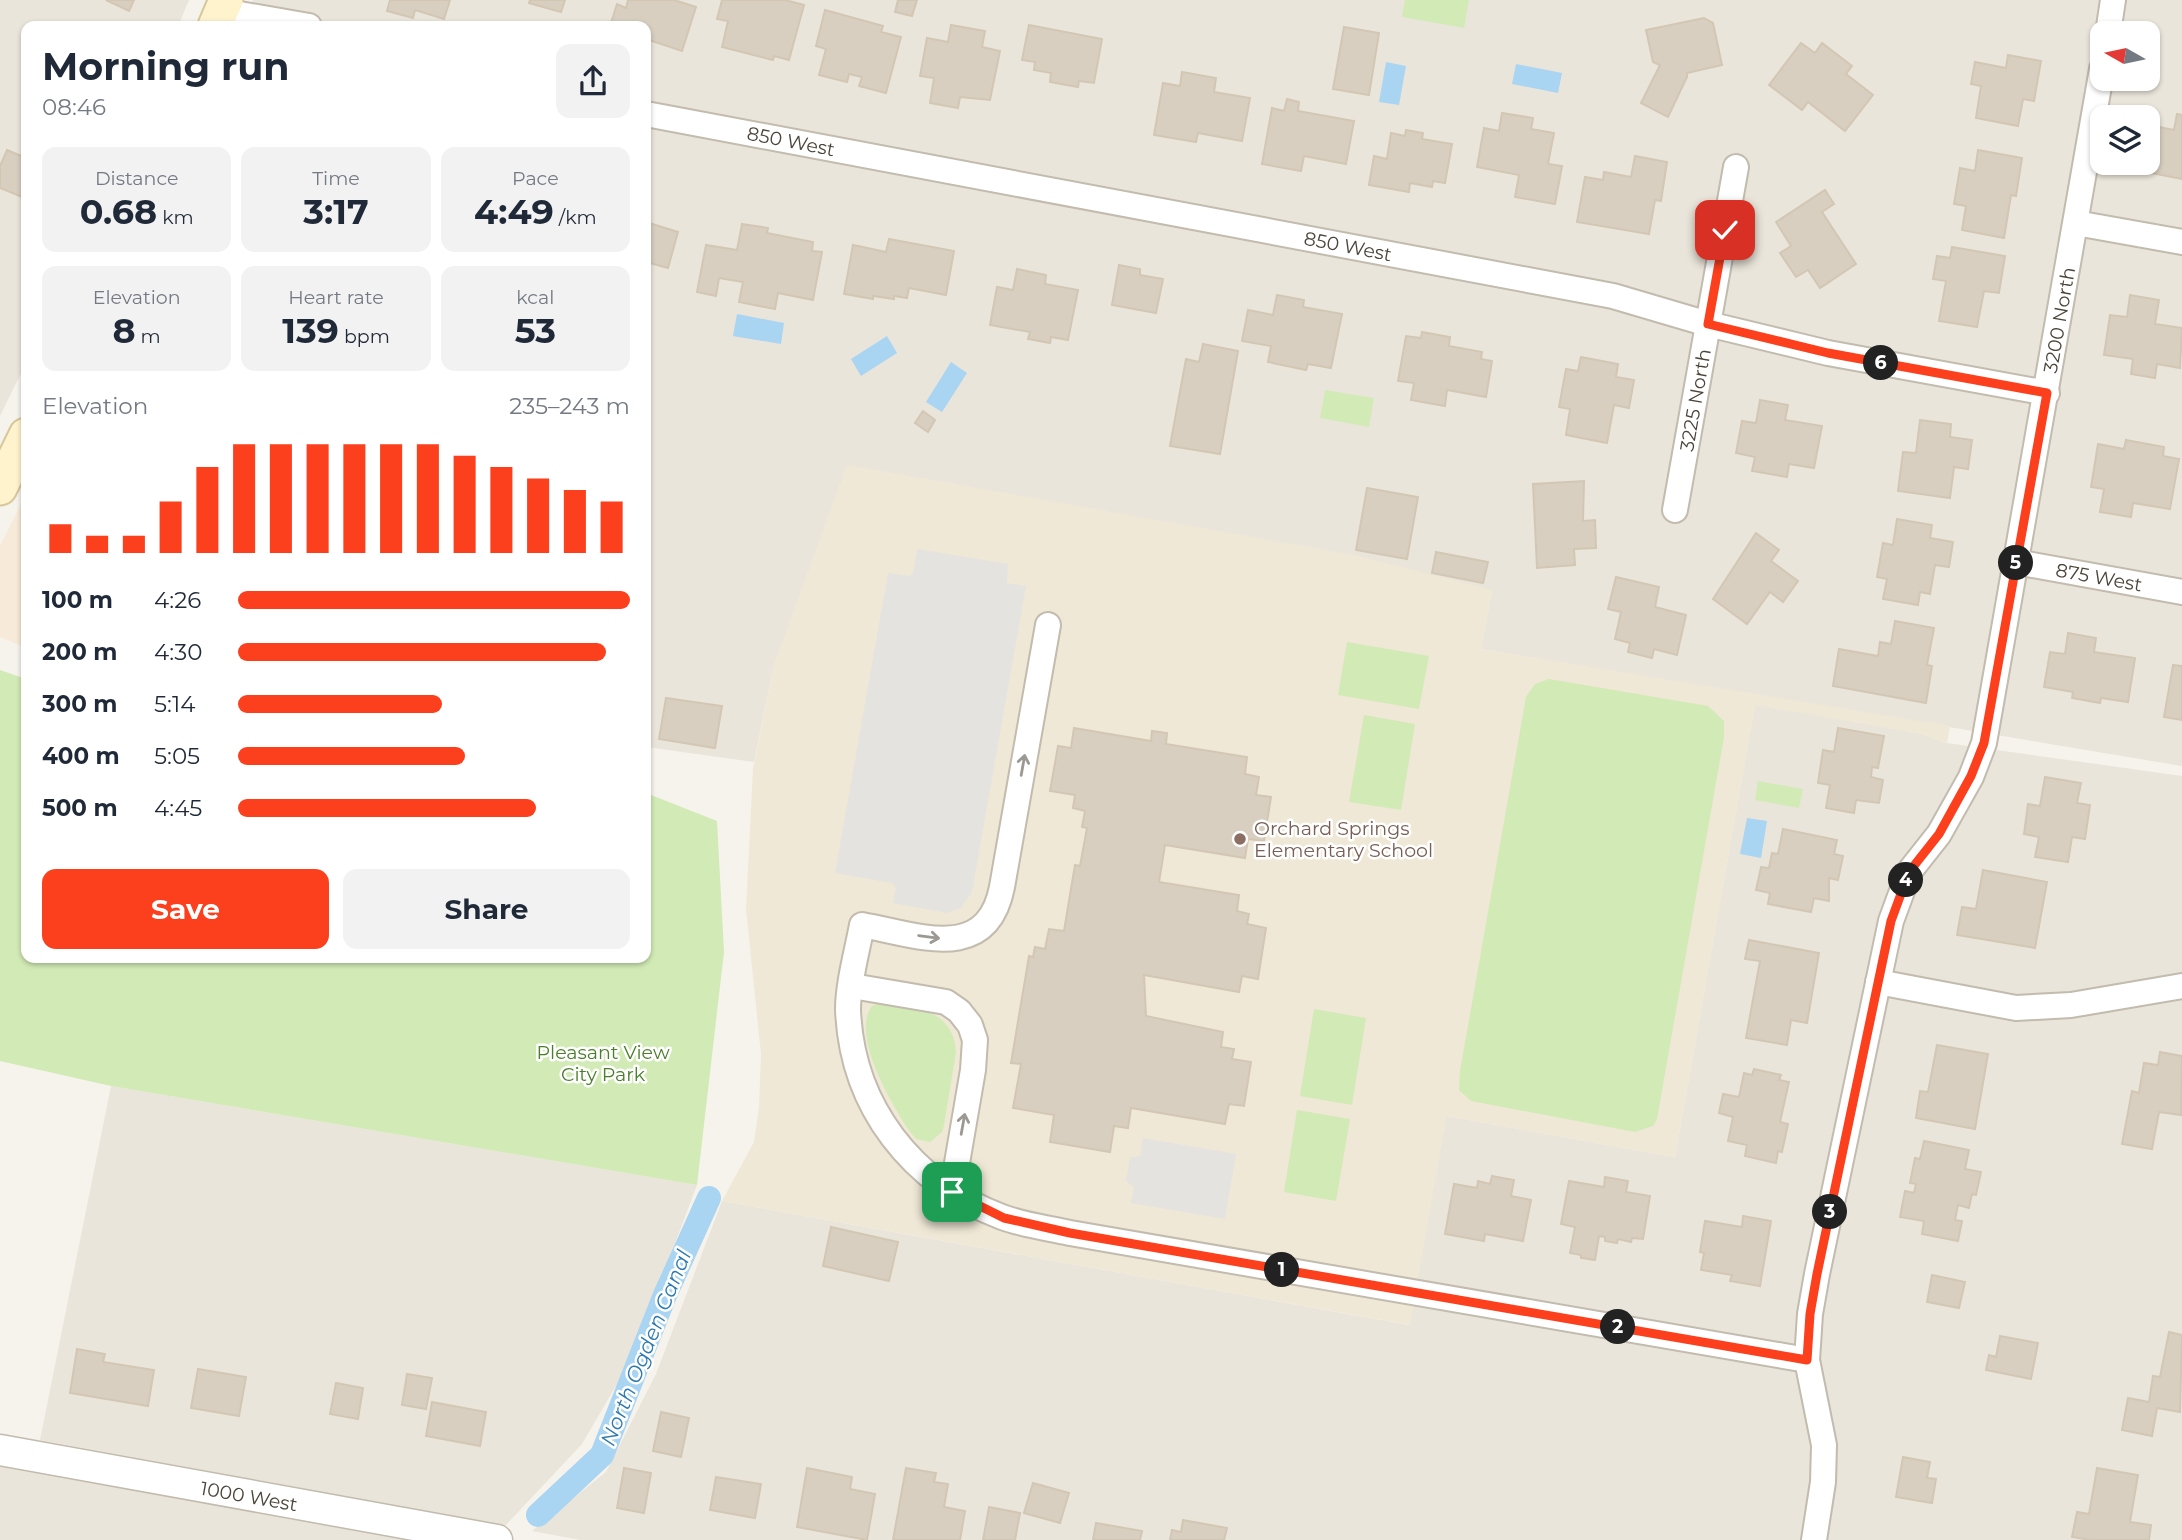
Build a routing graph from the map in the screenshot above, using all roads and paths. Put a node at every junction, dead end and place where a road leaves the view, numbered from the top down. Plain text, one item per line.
1 (2113, 0) edge
2 (221, 13) edge
3 (275, 21) edge
4 (2110, 21) edge
5 (2098, 91) edge
6 (651, 115) edge
7 (1736, 167) dead end
8 (2076, 223) junction
9 (2182, 242) edge
10 (1708, 324) junction
11 (2047, 393) junction
12 (21, 445) edge
13 (0, 488) edge
14 (1675, 510) dead end
15 (2017, 562) junction
16 (2182, 592) edge
17 (1048, 625) dead end
18 (1878, 982) junction
19 (852, 986) junction
20 (2182, 986) edge
21 (952, 1192) junction
22 (1807, 1360) junction
23 (0, 1450) edge
24 (497, 1540) edge
25 (1814, 1540) edge

1 - 4 street
2 - 3 street
5 - 8 street, 3200 North
6 - 10 street, 850 West
7 - 10 street, 3225 North
8 - 9 street
8 - 11 street, 3200 North
10 - 11 street, 850 West
10 - 14 street, 3225 North
11 - 15 street, 3200 North
12 - 13 main road
15 - 16 street, 875 West
15 - 18 street, 3200 North
19 -> 17 street
18 - 20 street
18 - 22 street, 3200 North
19 - 21 street
21 -> 19 street
21 - 22 street
22 - 25 street, 3200 North
23 - 24 street, 1000 West

